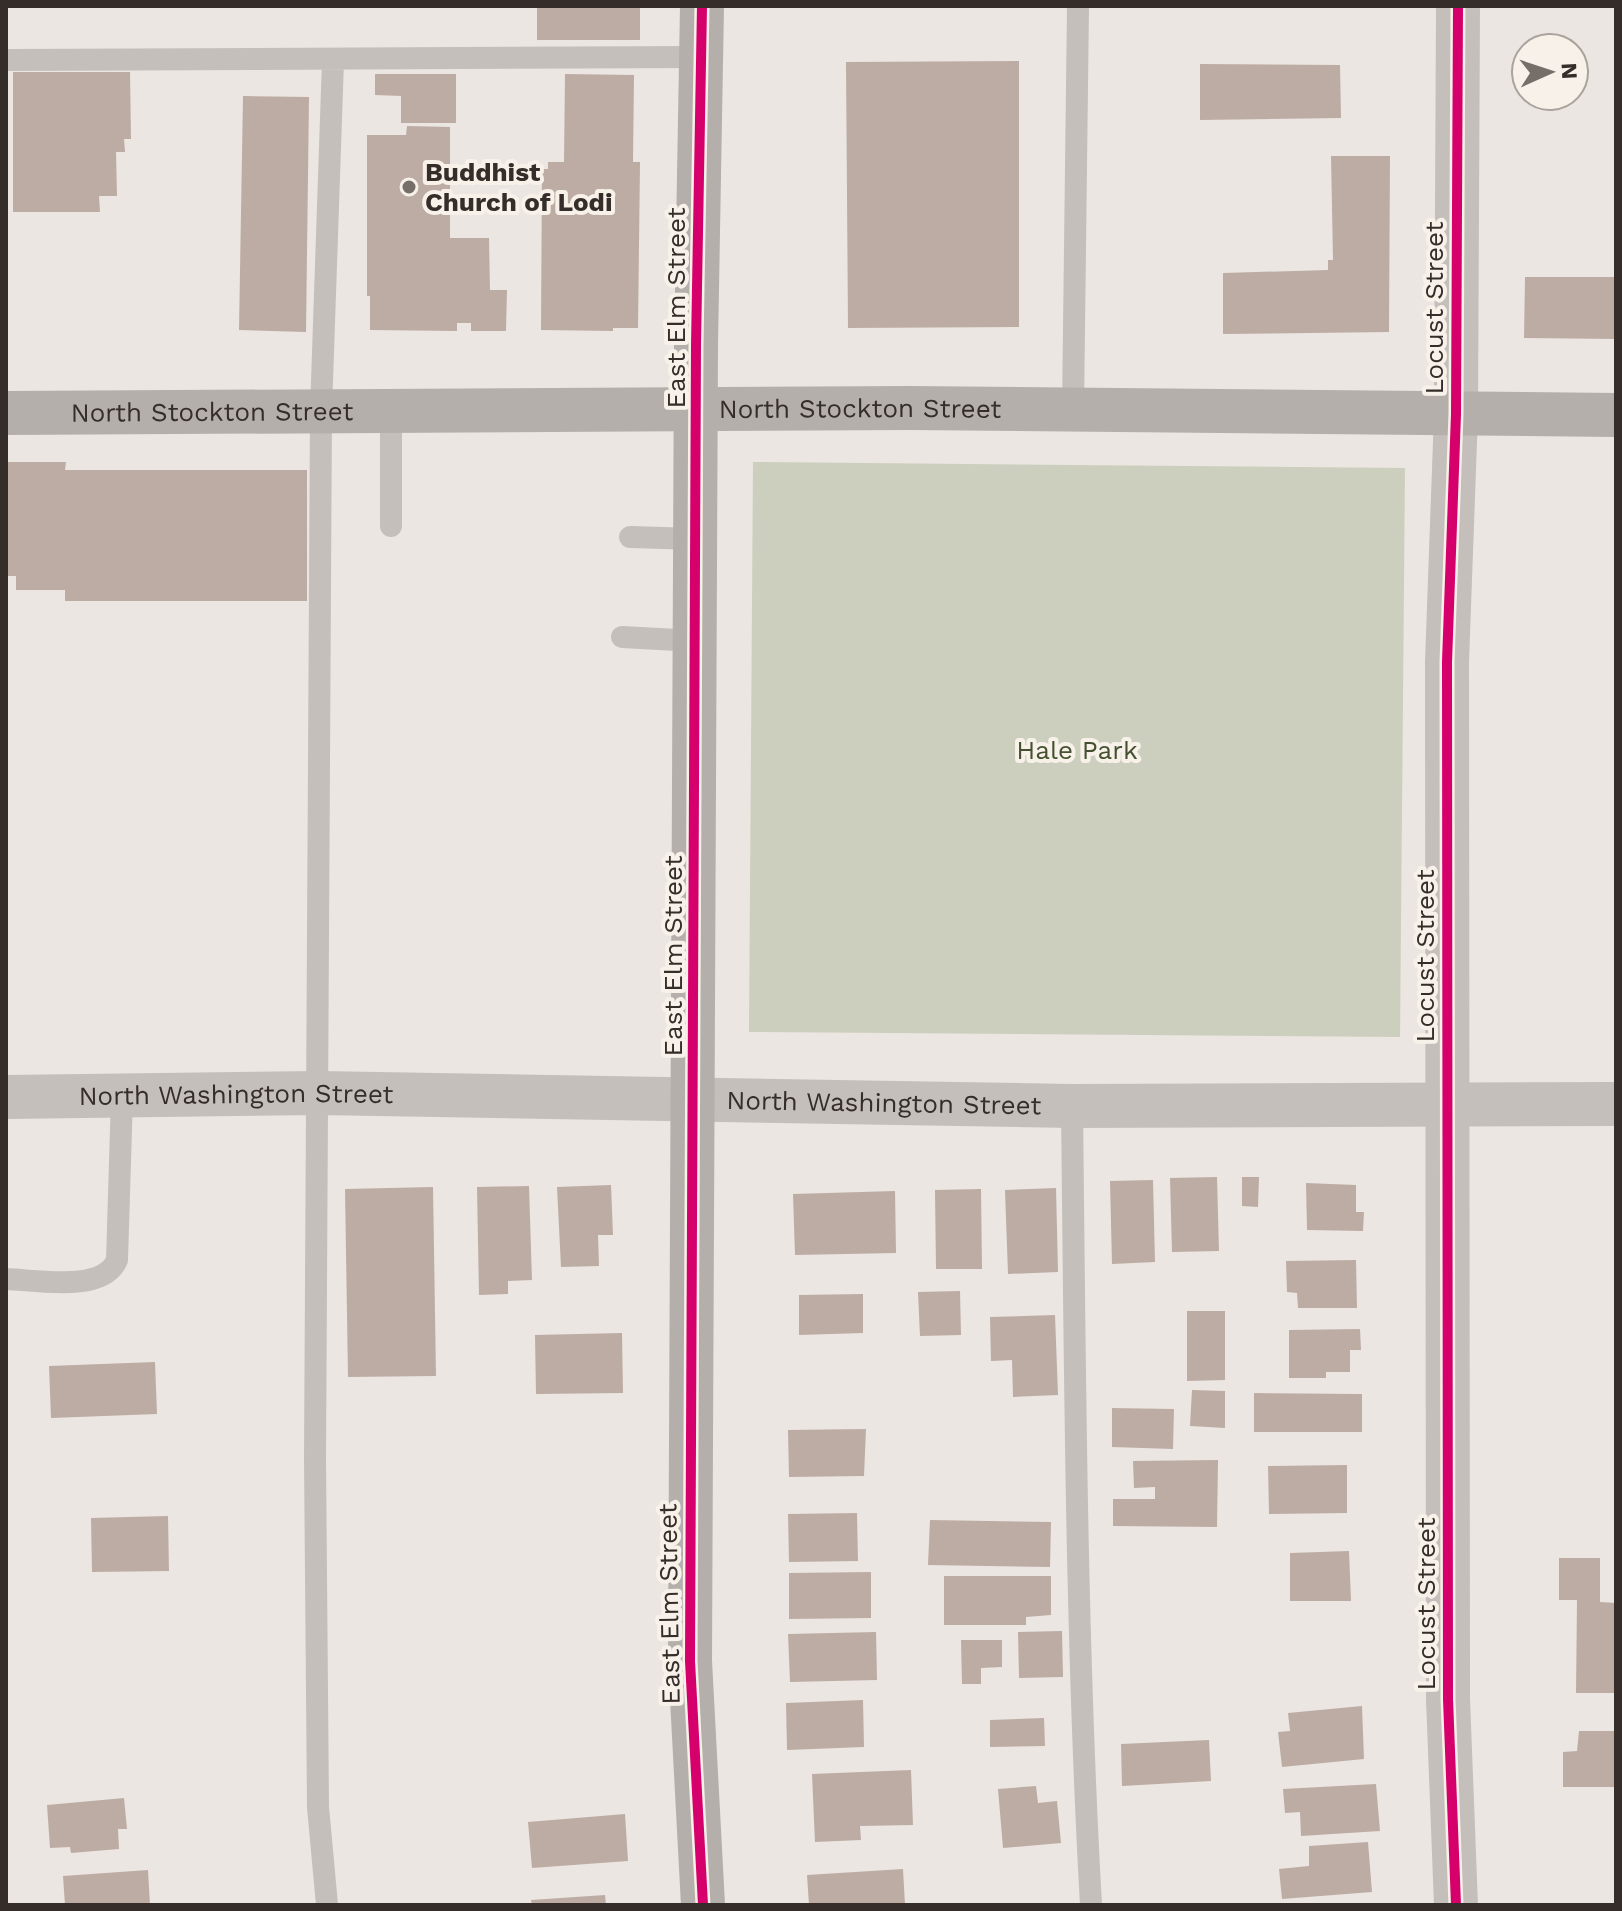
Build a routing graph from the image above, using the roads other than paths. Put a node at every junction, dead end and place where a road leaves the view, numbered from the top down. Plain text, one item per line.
1 (702, 6) edge
2 (1078, 6) edge
3 (1458, 6) edge
4 (701, 57) junction
5 (6, 60) edge
6 (333, 60) junction
7 (697, 409) junction
8 (1073, 409) junction
9 (391, 410) junction
10 (321, 411) junction
11 (6, 413) edge
12 (1456, 414) junction
13 (1616, 415) edge
14 (391, 526) dead end
15 (630, 537) dead end
16 (696, 539) junction
17 (622, 637) dead end
18 (696, 641) junction
19 (319, 1093) junction
20 (122, 1096) junction
21 (6, 1097) edge
22 (694, 1101) junction
23 (1447, 1104) junction
24 (1616, 1104) edge
25 (1072, 1106) junction
26 (6, 1279) edge
27 (327, 1905) edge
28 (703, 1905) edge
29 (1091, 1905) edge
30 (1456, 1905) edge

1 - 4 street, East Elm Street
2 - 8 lane
3 - 12 street, Locust Street
4 - 6 lane
4 - 7 street, East Elm Street
5 - 6 lane
6 - 10 lane
7 - 8 street, North Stockton Street
7 - 9 street, North Stockton Street
7 - 16 street, East Elm Street
8 - 12 street, North Stockton Street
9 - 10 street, North Stockton Street
9 - 14 lane
10 - 11 street, North Stockton Street
10 - 19 lane
12 - 13 street, North Stockton Street
12 - 23 street, Locust Street
15 - 16 lane
16 - 18 street, East Elm Street
17 - 18 lane
18 - 22 street, East Elm Street
19 - 20 street, North Washington Street
19 - 22 street, North Washington Street
19 - 27 lane
20 - 21 street, North Washington Street
20 - 26 lane
22 - 25 street, North Washington Street
22 - 28 street, East Elm Street
23 - 24 street, North Washington Street
23 - 25 street, North Washington Street
23 - 30 street, Locust Street
25 - 29 lane

